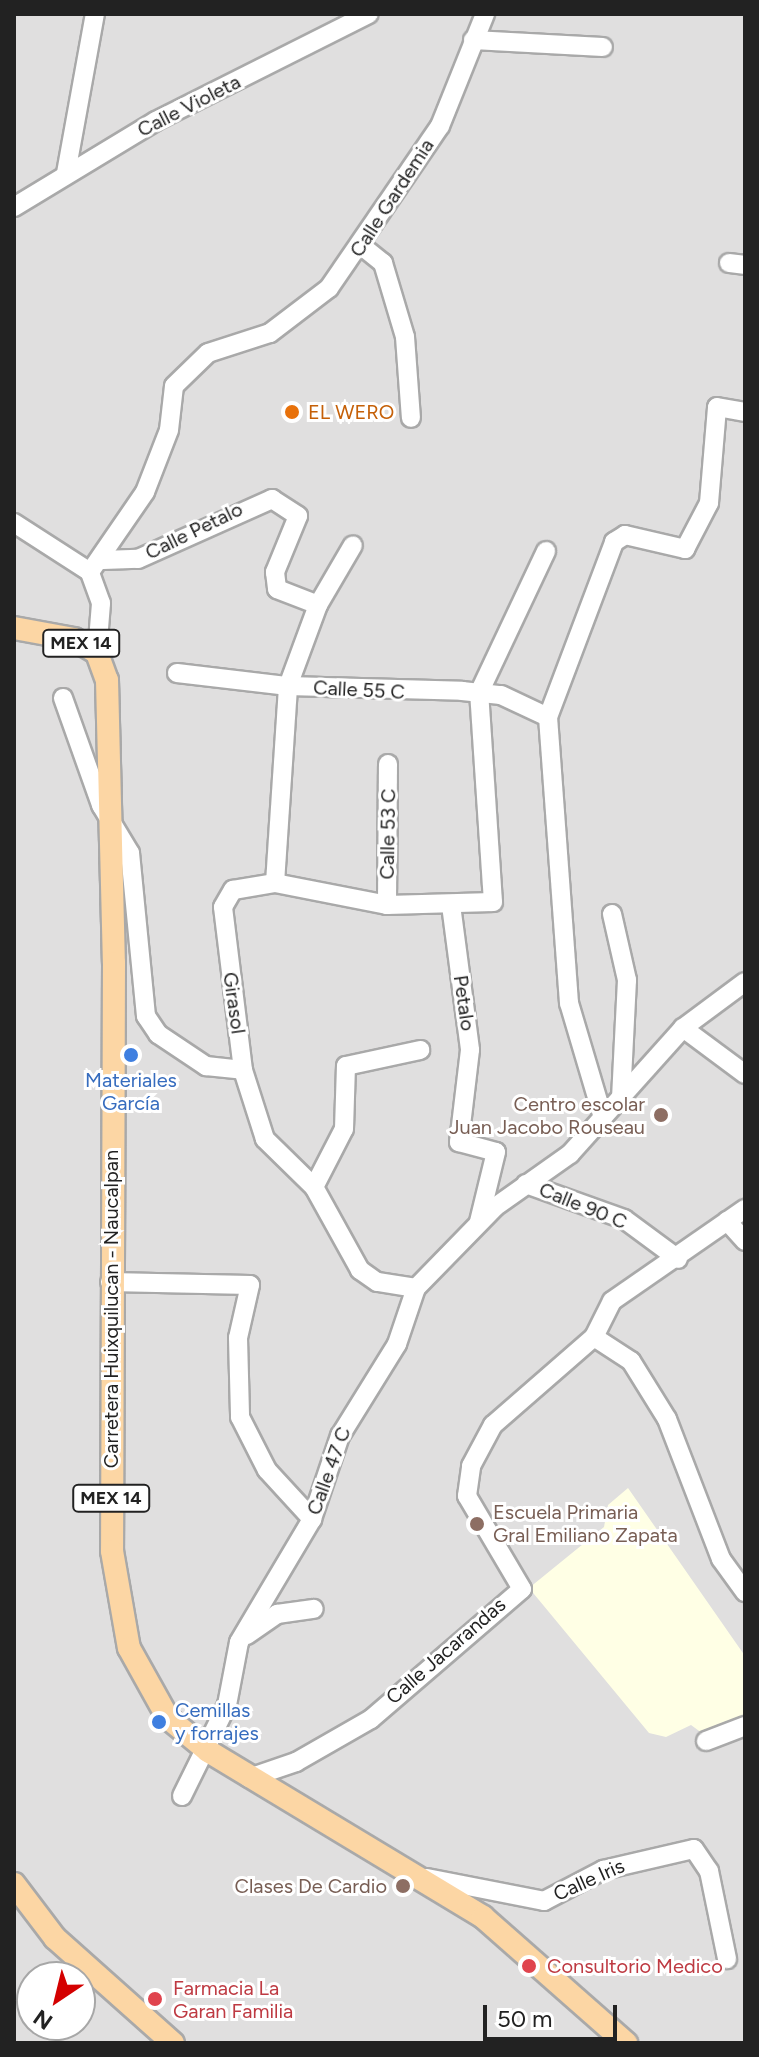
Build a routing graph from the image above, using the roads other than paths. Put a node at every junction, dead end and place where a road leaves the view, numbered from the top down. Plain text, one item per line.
1 (95, 14) edge
2 (369, 14) edge
3 (485, 14) edge
4 (473, 40) junction
5 (603, 47) dead end
6 (66, 173) junction
7 (14, 207) edge
8 (363, 247) junction
9 (745, 412) edge
10 (411, 418) dead end
11 (14, 523) edge
12 (353, 545) dead end
13 (546, 551) dead end
14 (96, 566) junction
15 (318, 605) junction
16 (14, 628) edge
17 (97, 653) junction
18 (177, 673) dead end
19 (288, 686) junction
20 (479, 693) junction
21 (63, 698) dead end
22 (544, 713) junction
23 (388, 764) dead end
24 (113, 829) junction
25 (275, 883) junction
26 (387, 905) junction
27 (451, 905) junction
28 (612, 914) dead end
29 (745, 982) edge
30 (683, 1028) junction
31 (420, 1050) dead end
32 (243, 1070) junction
33 (745, 1074) edge
34 (621, 1099) junction
35 (603, 1118) junction
36 (526, 1184) junction
37 (314, 1187) junction
38 (745, 1209) edge
39 (727, 1221) junction
40 (479, 1222) junction
41 (745, 1241) edge
42 (678, 1259) junction
43 (110, 1282) junction
44 (416, 1288) junction
45 (594, 1337) junction
46 (312, 1519) junction
47 (745, 1592) edge
48 (314, 1609) dead end
49 (239, 1642) junction
50 (745, 1726) edge
51 (706, 1741) dead end
52 (208, 1751) junction
53 (249, 1778) junction
54 (182, 1796) dead end
55 (417, 1875) junction
56 (14, 1884) edge
57 (727, 1959) dead end
58 (173, 2043) edge
59 (626, 2043) edge

1 - 6 street
2 - 6 street, Calle Violeta
3 - 4 street, Calle Gardemia
4 - 5 street
4 - 8 street, Calle Gardemia
6 - 7 street, Calle Violeta
8 - 10 street
8 - 14 street, Calle Gardemia
9 - 22 street
11 - 14 street
12 - 15 street
13 - 20 street
14 - 15 street, Calle Petalo
14 - 17 street
15 - 19 street
16 - 17 main road, MEX 14
17 - 24 main road, Carretera Huixquilucan - Naucalpan / MEX 14
18 - 19 street, Calle 55 C
19 - 20 street, Calle 55 C
19 - 25 street
20 - 22 street, Calle 55 C
20 - 27 street, Girasol
21 - 24 street
22 - 35 street
23 - 26 street, Calle 53 C
24 - 32 street
24 - 43 main road, Carretera Huixquilucan - Naucalpan / MEX 14
25 - 26 street, Girasol
25 - 32 street, Girasol
26 - 27 street, Girasol
27 - 40 street, Petalo
28 - 34 street
29 - 30 street, Calle 47 C
30 - 33 street
30 - 34 street, Calle 47 C
31 - 37 street
32 - 37 street
34 - 35 street, Calle 47 C
35 - 36 street, Calle 47 C
36 - 40 street, Calle 47 C
36 - 42 street, Calle 90 C
37 - 44 street
38 - 39 street
39 - 41 street
39 - 42 street
40 - 44 street, Calle 47 C
42 - 45 street
43 - 46 street
43 - 52 main road, Carretera Huixquilucan - Naucalpan / MEX 14
44 - 46 street, Calle 47 C
45 - 47 street
45 - 53 street, Calle Jacarandas
46 - 49 street, Calle 47 C
48 - 49 street
49 - 52 street, Calle 47 C
50 - 51 street
52 - 53 main road, Carretera Huixquilucan - Naucalpan / MEX 14
52 - 54 street, Calle 47 C
53 - 55 main road, Carretera Huixquilucan - Naucalpan / MEX 14
55 - 57 street, Calle Iris
55 - 59 main road, Carretera Huixquilucan - Naucalpan / MEX 14
56 - 58 main road

